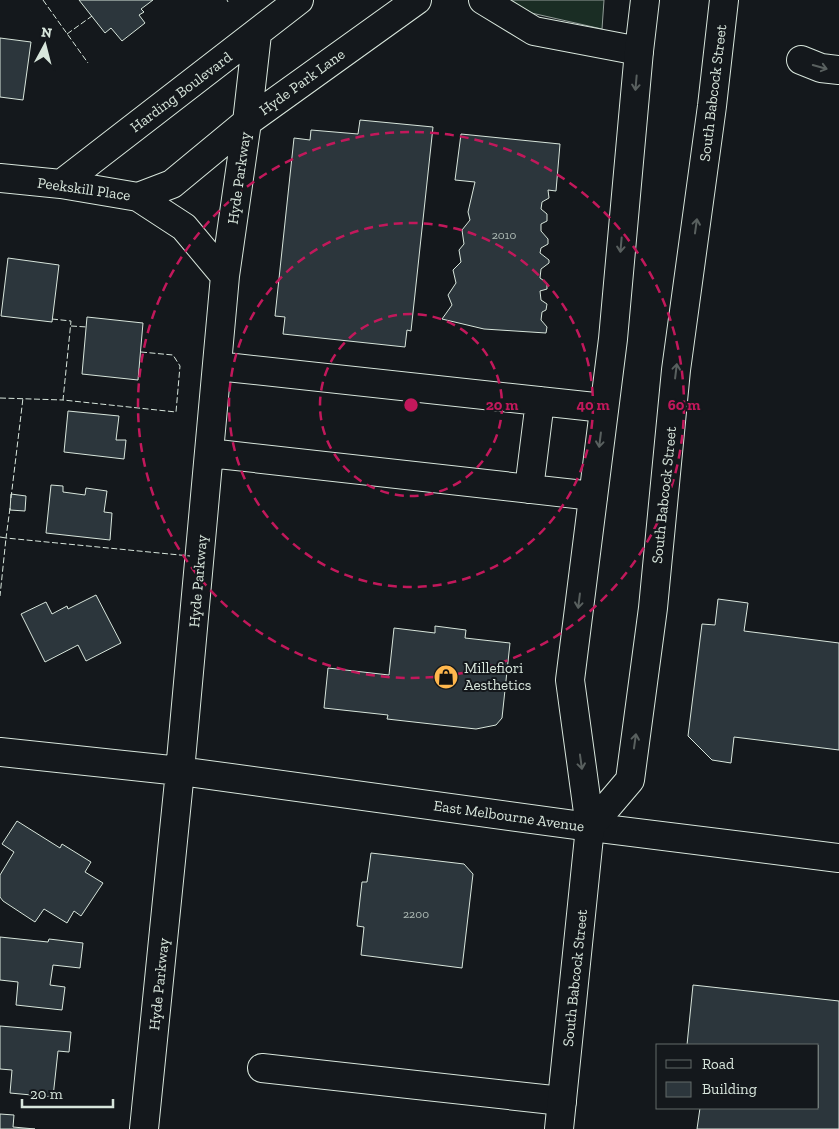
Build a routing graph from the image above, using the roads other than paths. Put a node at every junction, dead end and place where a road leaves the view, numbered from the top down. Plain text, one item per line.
1 (299, 0) edge
2 (416, 0) edge
3 (484, 0) edge
4 (645, 0) edge
5 (724, 0) edge
6 (257, 34) junction
7 (638, 50) junction
8 (801, 60) dead end
9 (839, 70) edge
10 (247, 122) junction
11 (0, 178) edge
12 (61, 184) junction
13 (138, 197) junction
14 (225, 276) junction
15 (217, 366) junction
16 (540, 401) junction
17 (604, 408) junction
18 (209, 453) junction
19 (529, 489) junction
20 (593, 496) junction
21 (0, 752) edge
22 (180, 771) junction
23 (590, 827) junction
24 (839, 858) edge
25 (262, 1068) dead end
26 (562, 1101) junction
27 (144, 1129) edge
28 (559, 1129) edge

1 - 6 street, Harding Boulevard
2 - 10 street, Hyde Park Lane
3 - 7 street
4 - 7 street, South Babcock Street
23 -> 5 street, South Babcock Street
6 - 10 street, Hyde Parkway
6 - 12 street, Harding Boulevard
7 -> 17 street, South Babcock Street
8 -> 9 street
10 - 13 street, Hyde Park Lane
10 - 14 street, Hyde Parkway
11 - 12 street, Peekskill Place
12 - 13 street, Peekskill Place
13 - 14 street, Peekskill Place
14 - 15 street, Hyde Parkway
15 - 16 street
15 - 18 street, Hyde Parkway
16 - 17 street
16 - 19 street
17 -> 20 street, South Babcock Street
18 - 19 street
18 - 22 street, Hyde Parkway
19 - 20 street
20 -> 23 street, South Babcock Street
21 - 22 street, East Melbourne Avenue
22 - 23 street, East Melbourne Avenue
22 - 27 street, Hyde Parkway
23 - 24 street, East Melbourne Avenue
23 - 26 street, South Babcock Street
25 - 26 street
26 - 28 street, South Babcock Street

